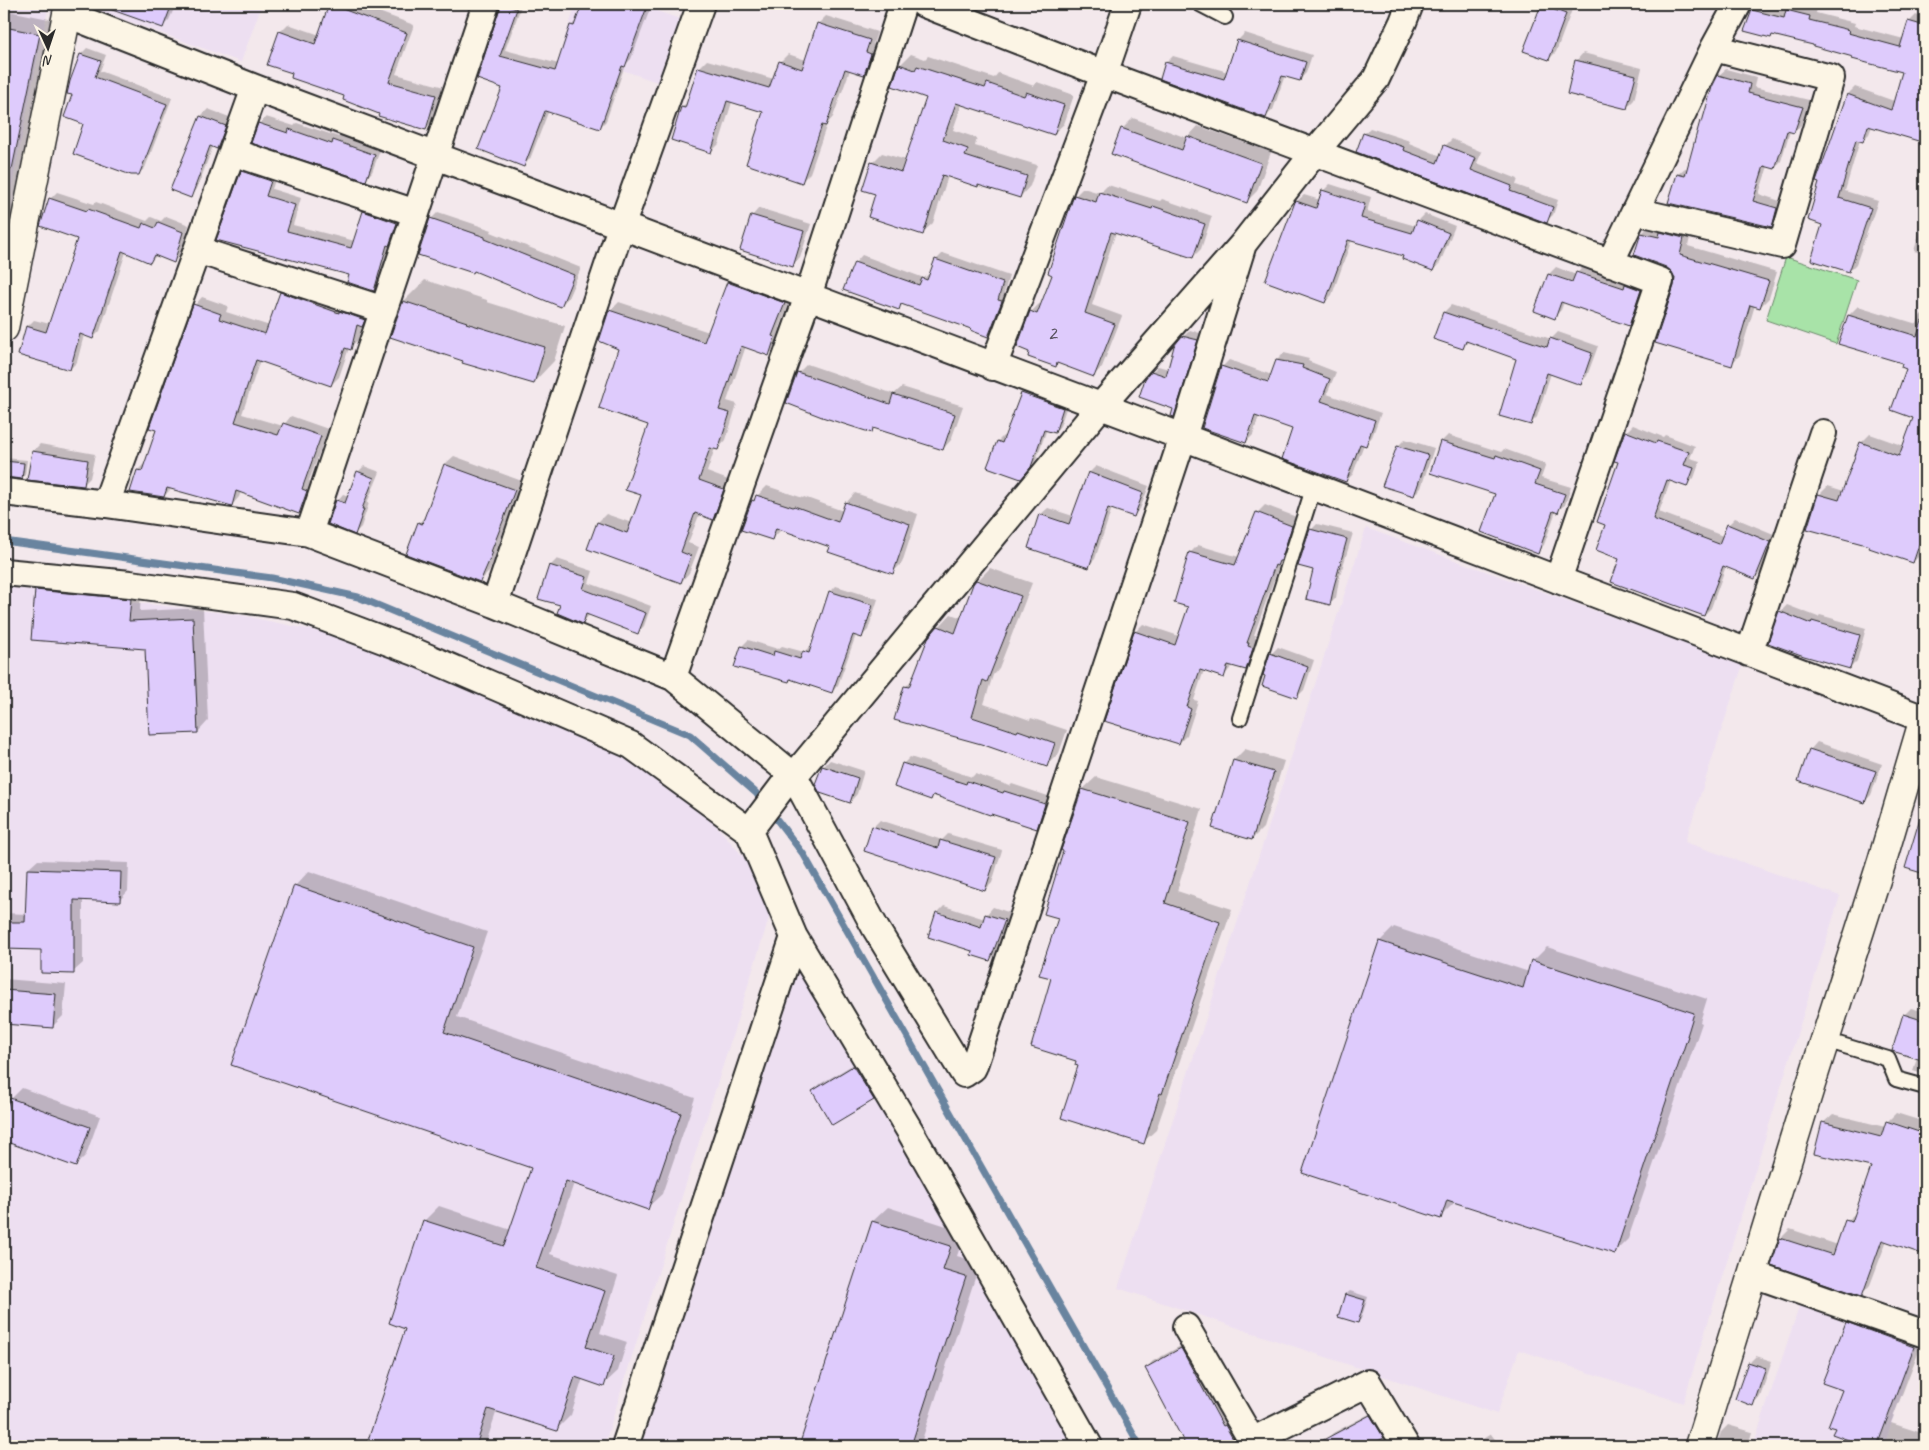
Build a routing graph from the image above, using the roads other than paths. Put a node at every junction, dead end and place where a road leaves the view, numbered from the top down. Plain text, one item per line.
1 (486, 4) edge
2 (702, 4) edge
3 (903, 4) edge
4 (924, 4) edge
5 (1128, 4) edge
6 (1200, 4) edge
7 (1410, 4) edge
8 (1738, 4) edge
9 (68, 9) edge
10 (1225, 17) dead end
11 (1714, 48) junction
12 (1104, 74) junction
13 (255, 88) junction
14 (232, 152) junction
15 (1315, 152) junction
16 (436, 156) junction
17 (1635, 211) junction
18 (416, 213) junction
19 (621, 227) junction
20 (1242, 244) junction
21 (197, 250) junction
22 (1610, 263) junction
23 (808, 296) junction
24 (384, 310) junction
25 (4, 328) edge
26 (993, 367) junction
27 (1100, 407) junction
28 (1823, 433) dead end
29 (1183, 437) junction
30 (1314, 486) junction
31 (4, 492) edge
32 (106, 504) junction
33 (309, 533) junction
34 (4, 572) edge
35 (1558, 580) junction
36 (495, 604) junction
37 (1749, 653) junction
38 (673, 677) junction
39 (1925, 717) edge
40 (1240, 718) dead end
41 (788, 781) junction
42 (748, 831) junction
43 (794, 937) junction
44 (1825, 1040) junction
45 (1925, 1087) edge
46 (1753, 1274) junction
47 (1186, 1327) dead end
48 (1925, 1334) edge
49 (1254, 1444) edge
50 (624, 1446) edge
51 (1089, 1446) edge
52 (1406, 1446) edge
53 (1699, 1446) edge

1 - 16 street
2 - 19 street
3 - 23 street
4 - 12 street
5 - 12 street
6 - 10 lane
7 - 15 street
8 - 11 street
9 - 13 street
9 - 25 street
11 - 17 street
11 - 17 street
12 - 15 street
12 - 26 street
13 - 14 street
13 - 16 street
14 - 18 street
14 - 21 street
15 - 20 street
15 - 22 street
16 - 18 street
16 - 19 street
17 - 22 street
18 - 24 street
19 - 23 street
19 - 36 street
20 - 27 street
20 - 29 street
21 - 24 street
21 - 32 street
22 - 35 street
23 - 26 street
23 - 38 street
24 - 33 street
26 - 27 street
27 - 29 street
27 - 41 street
28 - 37 street
29 - 30 street
29 - 41 street
30 - 35 street
30 - 40 lane
31 - 32 street
32 - 33 street
33 - 36 street
34 - 42 street
35 - 37 street
36 - 38 street
37 - 39 street
38 - 41 street
39 - 44 street
41 - 42 street
42 - 43 street
43 - 50 street
43 - 51 street
44 - 45 lane
44 - 46 street
46 - 48 street
46 - 53 street
47 - 49 street
49 - 52 street

